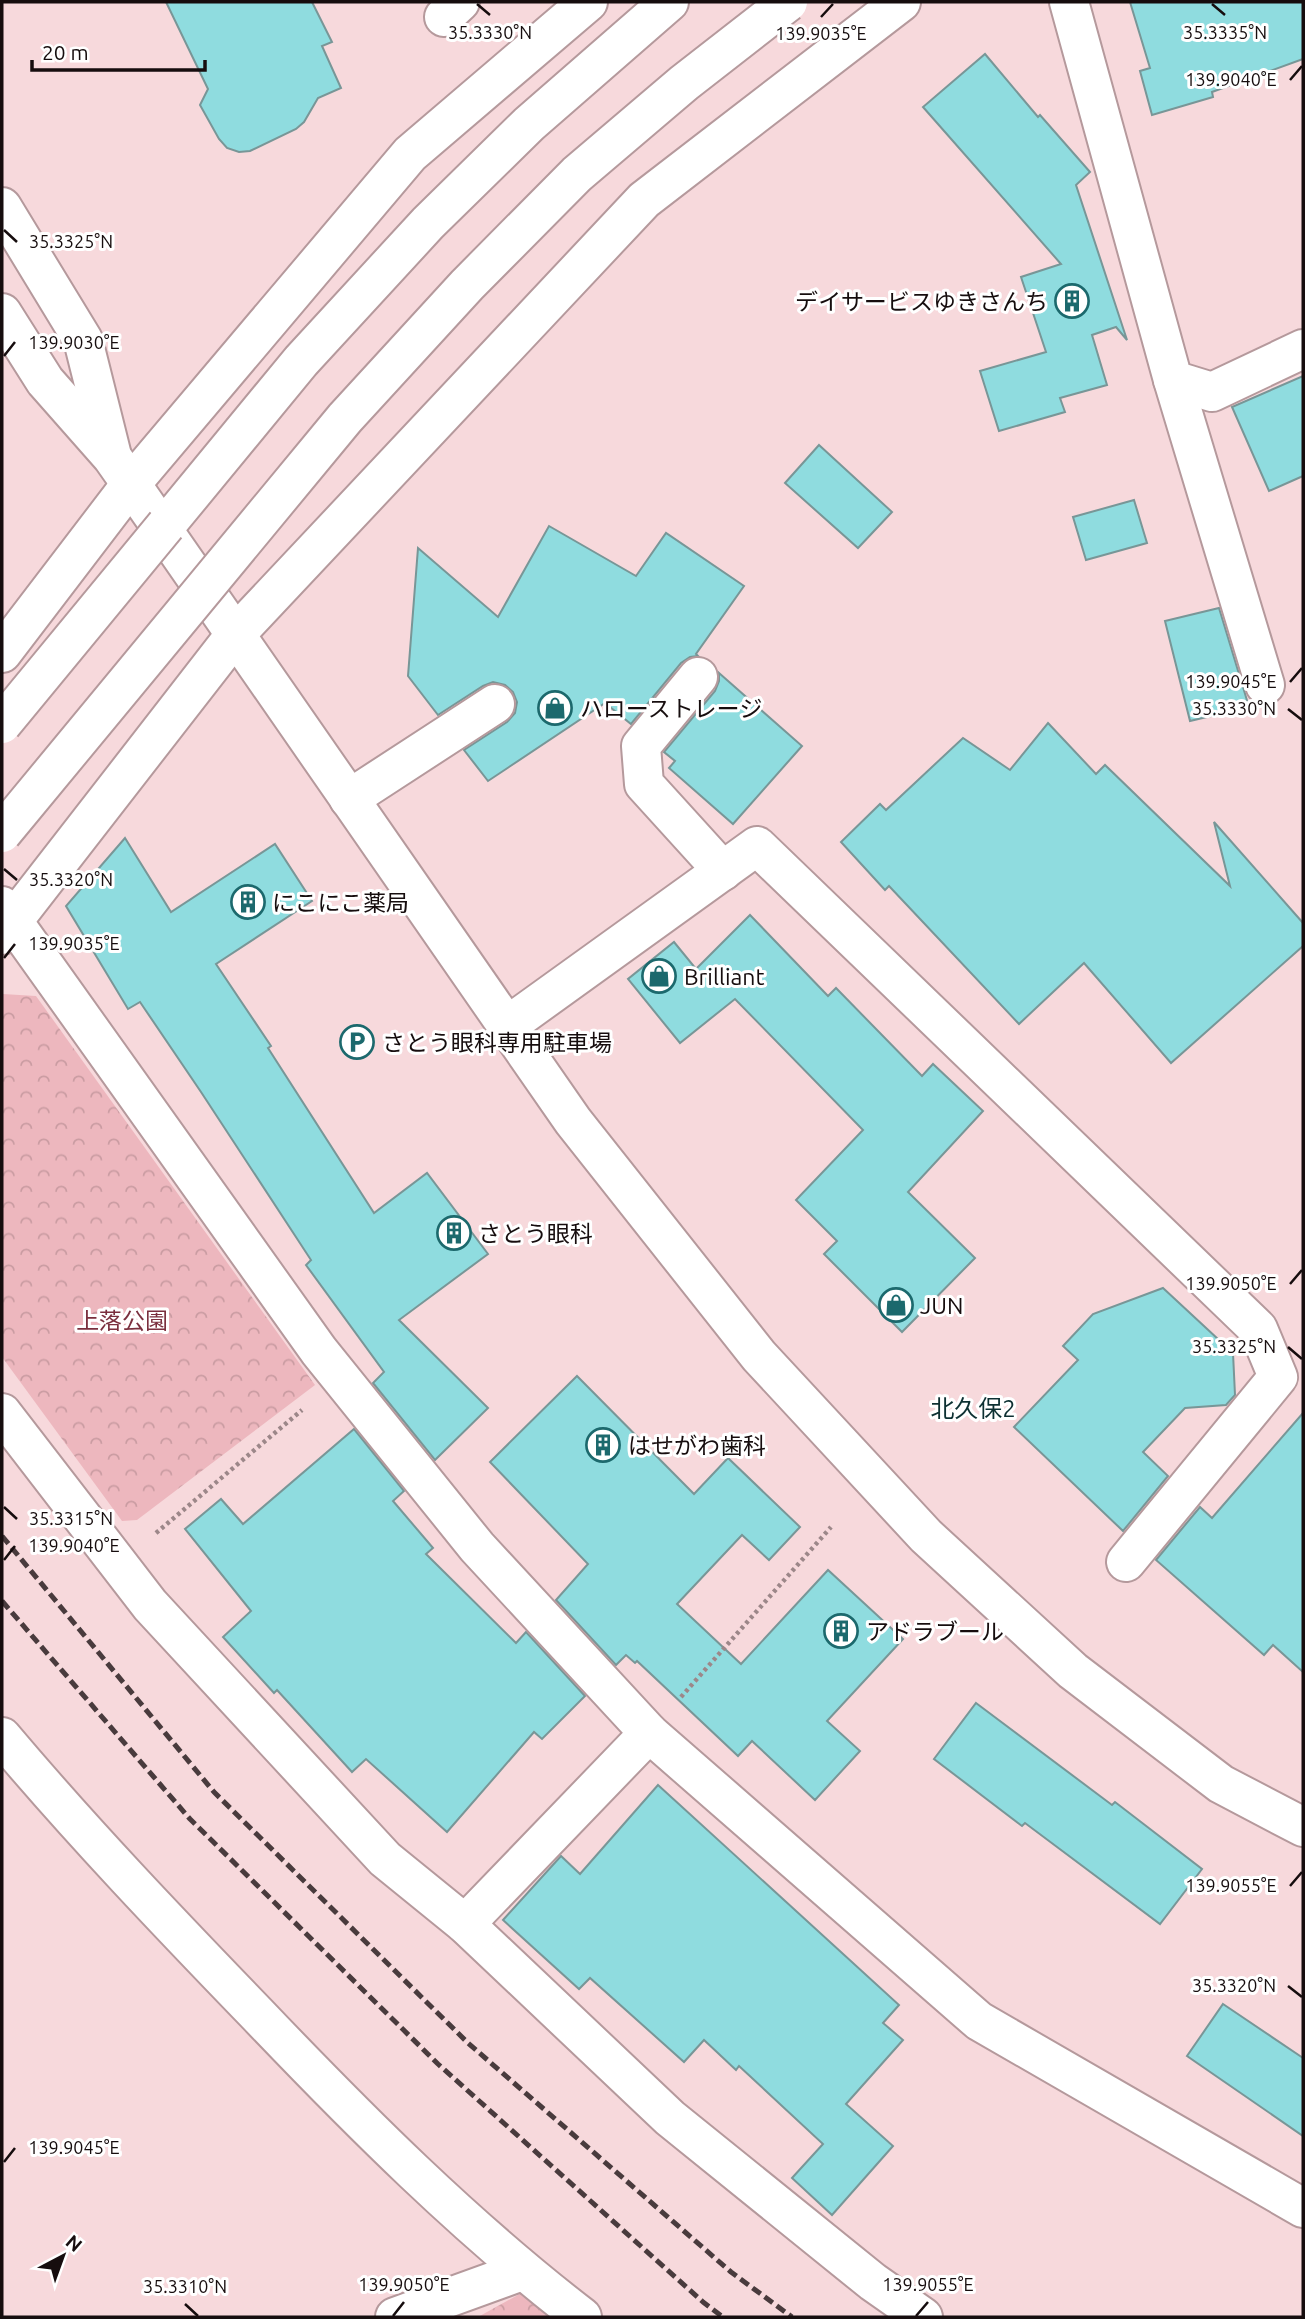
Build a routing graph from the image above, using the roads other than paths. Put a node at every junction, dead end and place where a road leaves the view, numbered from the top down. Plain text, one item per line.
1 (669, 2) edge
2 (788, 2) edge
3 (901, 2) edge
4 (1069, 2) edge
5 (574, 6) edge
6 (2, 207) edge
7 (2, 313) edge
8 (1303, 349) edge
9 (1173, 380) junction
10 (122, 471) junction
11 (235, 635) junction
12 (2, 653) edge
13 (698, 677) dead end
14 (1265, 685) dead end
15 (495, 704) dead end
16 (2, 724) edge
17 (349, 799) junction
18 (2, 834) edge
19 (723, 871) junction
20 (5, 921) edge
21 (507, 1026) junction
22 (2, 1413) edge
23 (1126, 1562) dead end
24 (649, 1733) junction
25 (2, 1737) edge
26 (1303, 1827) edge
27 (465, 1924) junction
28 (1303, 2208) edge
29 (522, 2271) junction
30 (396, 2317) edge
31 (582, 2317) edge
32 (923, 2317) edge

1 - 16 street, bridge
2 - 18 street, bridge
3 - 11 street
4 - 9 street
5 - 10 street
6 - 10 street
7 - 10 street
8 - 9 street
9 - 14 street
10 - 11 street
10 - 12 street
11 - 17 street
11 - 20 street
13 - 19 street
15 - 17 street
17 - 21 street
19 - 21 street
19 - 23 street
20 - 24 street
21 - 26 street
22 - 27 street
24 - 27 street
24 - 28 street
25 - 29 street
27 - 32 street
29 - 30 street
29 - 31 street

